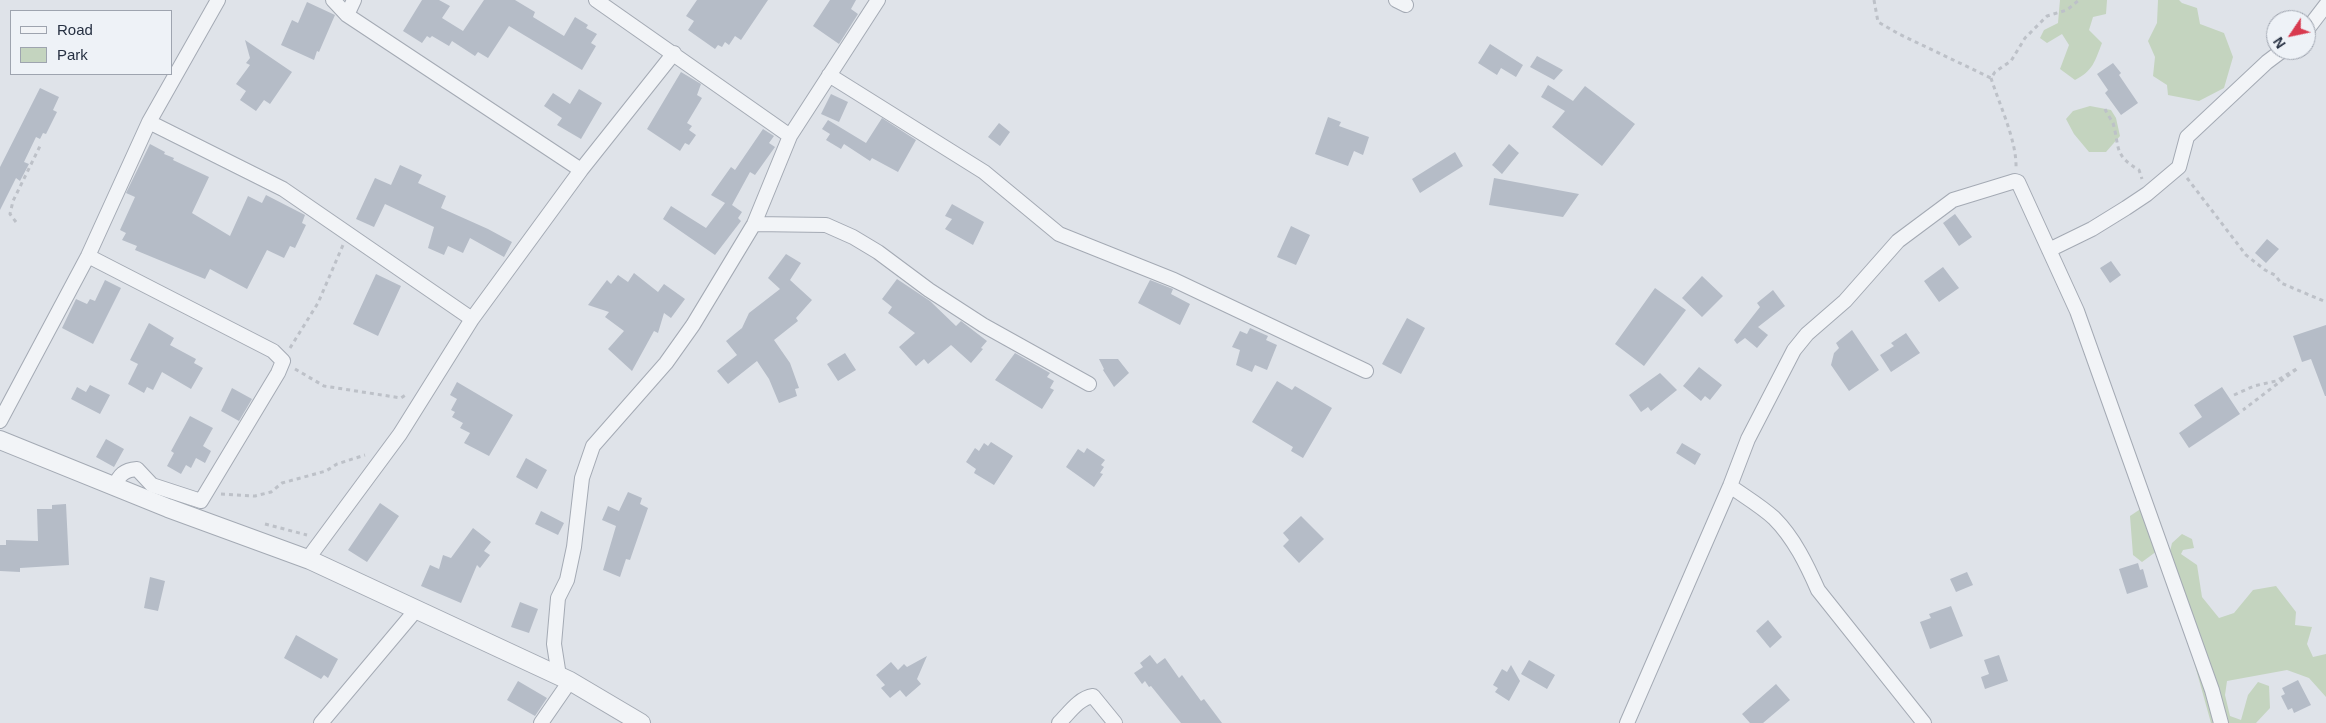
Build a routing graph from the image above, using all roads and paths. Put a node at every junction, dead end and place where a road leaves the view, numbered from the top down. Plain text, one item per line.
1 (218, 0) edge
2 (333, 0) edge
3 (354, 0) edge
4 (596, 0) edge
5 (878, 0) edge
6 (1874, 0) edge
7 (2079, 0) edge
8 (2326, 5) edge
9 (347, 15) junction
10 (2316, 18) edge
11 (674, 53) junction
12 (2270, 60) edge
13 (829, 75) junction
14 (1991, 78) junction
15 (2105, 109) dead end
16 (150, 122) junction
17 (790, 136) junction
18 (41, 144) dead end
19 (2179, 167) junction
20 (581, 170) junction
21 (2015, 181) junction
22 (2147, 194) junction
23 (16, 222) dead end
24 (754, 224) junction
25 (348, 233) junction
26 (2049, 250) junction
27 (88, 256) junction
28 (2326, 302) edge
29 (472, 319) junction
30 (283, 361) junction
31 (1366, 371) dead end
32 (1089, 384) dead end
33 (428, 392) junction
34 (2234, 395) dead end
35 (2243, 410) dead end
36 (0, 421) edge
37 (0, 440) edge
38 (384, 454) junction
39 (115, 486) junction
40 (1730, 486) junction
41 (208, 493) junction
42 (263, 524) dead end
43 (322, 539) junction
44 (310, 560) junction
45 (416, 610) junction
46 (564, 679) junction
47 (321, 723) edge
48 (541, 723) edge
49 (641, 723) edge
50 (1059, 723) edge
51 (1115, 723) edge
52 (1627, 723) edge
53 (1924, 723) edge
54 (2221, 723) edge

1 - 16 street
2 - 9 street
3 - 9 street
4 - 11 street
5 - 13 street
6 - 14 path
7 - 14 path
8 - 10 street
9 - 20 street
11 - 17 street
11 - 20 street
12 - 19 street
13 - 17 street
13 - 31 street
14 - 21 path
15 - 22 path
16 - 25 street
16 - 27 street
17 - 24 street
18 - 23 path
19 - 22 street
19 - 28 path
20 - 29 street
21 - 26 street
21 - 40 street
22 - 26 street
24 - 32 street
24 - 46 street
25 - 29 street
25 - 30 path
26 - 54 street
27 - 30 street
27 - 36 street
29 - 33 street
30 - 33 path
30 - 41 street
33 - 38 street
34 - 35 path
37 - 39 street
38 - 41 path
38 - 43 street
39 - 41 street
39 - 44 street
40 - 52 street
40 - 53 street
42 - 43 path
43 - 44 street
44 - 45 street
45 - 46 street
45 - 47 street
46 - 48 street
46 - 49 street
50 - 51 street

